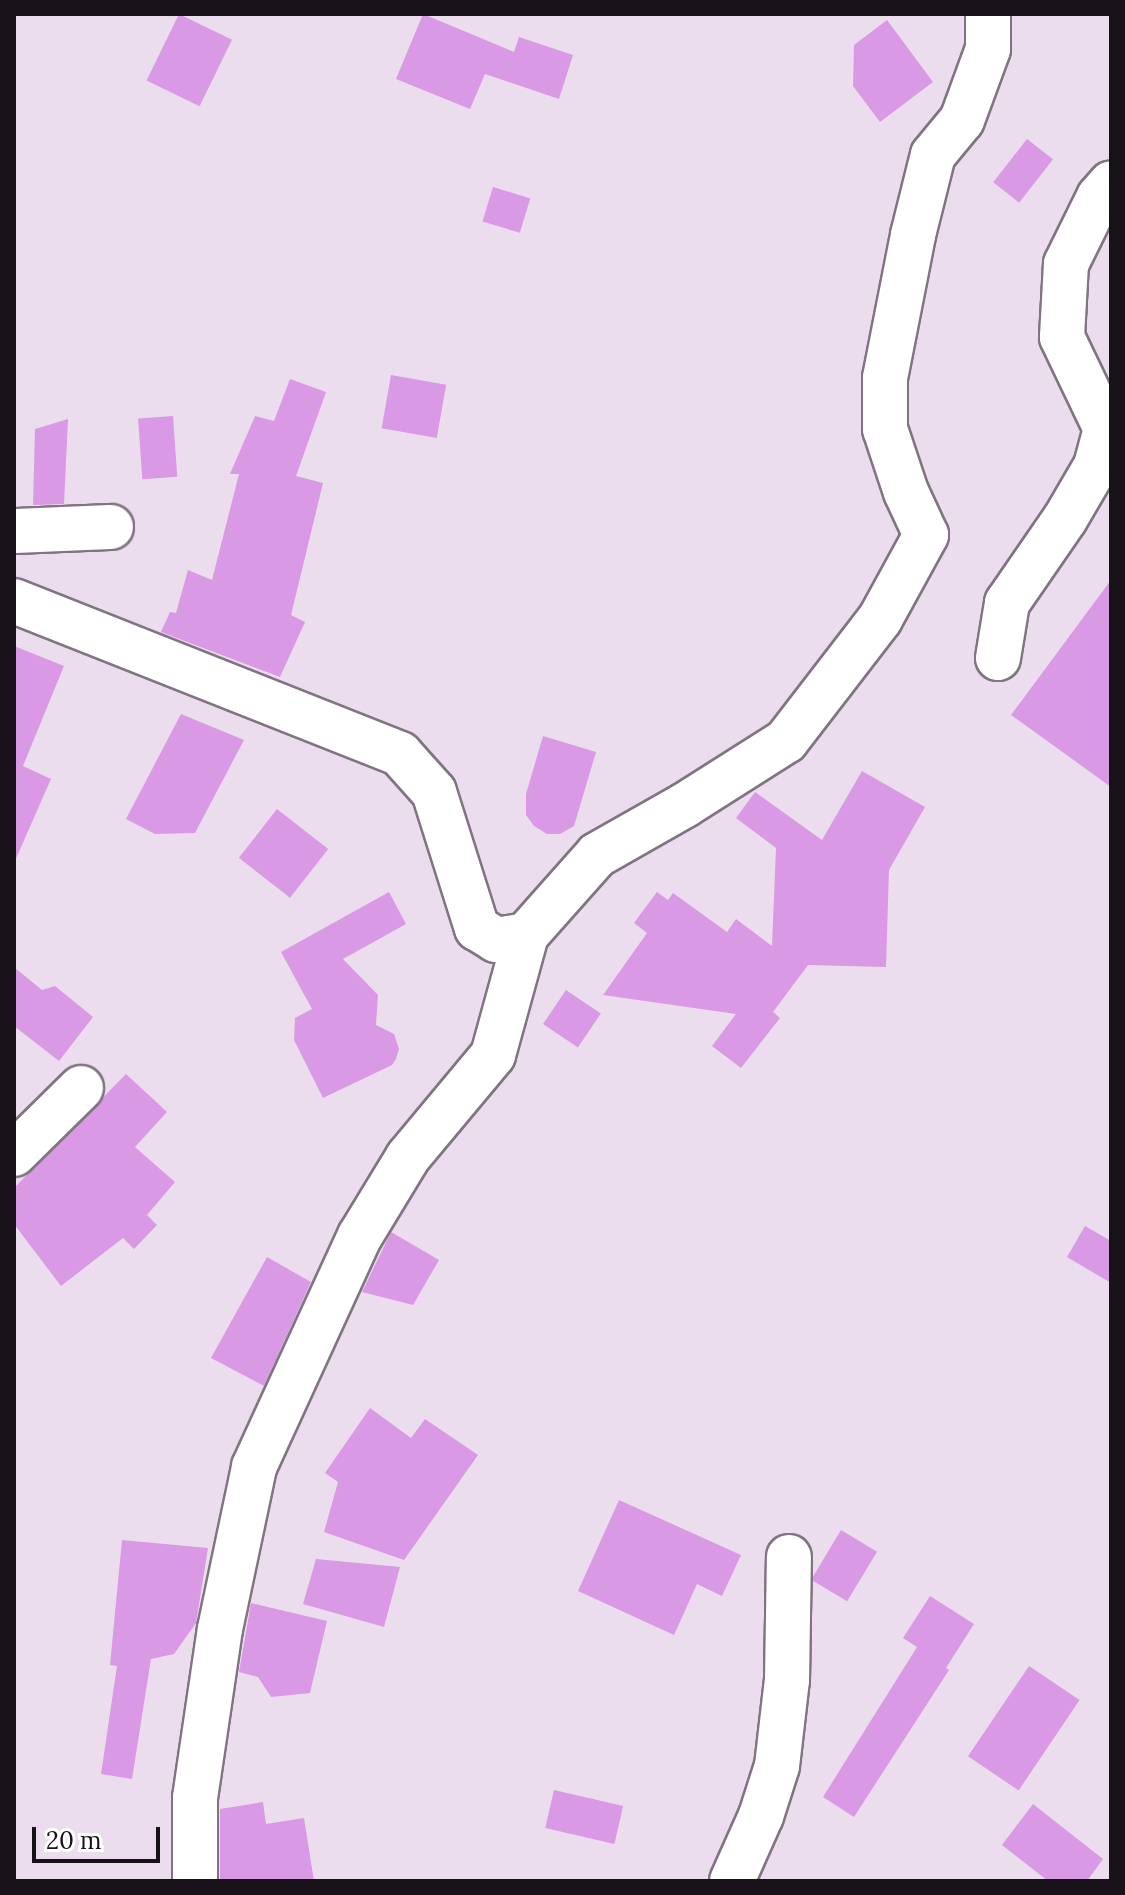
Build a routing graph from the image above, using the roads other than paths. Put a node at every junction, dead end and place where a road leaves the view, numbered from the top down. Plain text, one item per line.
1 (988, 14) edge
2 (1111, 183) edge
3 (111, 527) dead end
4 (14, 531) edge
5 (14, 601) edge
6 (998, 658) dead end
7 (477, 928) junction
8 (526, 935) junction
9 (502, 1020) junction
10 (81, 1088) dead end
11 (14, 1154) edge
12 (789, 1557) dead end
13 (195, 1881) edge
14 (732, 1881) edge

1 - 8 street
2 - 6 street
3 - 4 street
5 - 7 street
7 - 8 street
7 - 9 street
8 - 9 street
9 - 13 street
10 - 11 street
12 - 14 street

